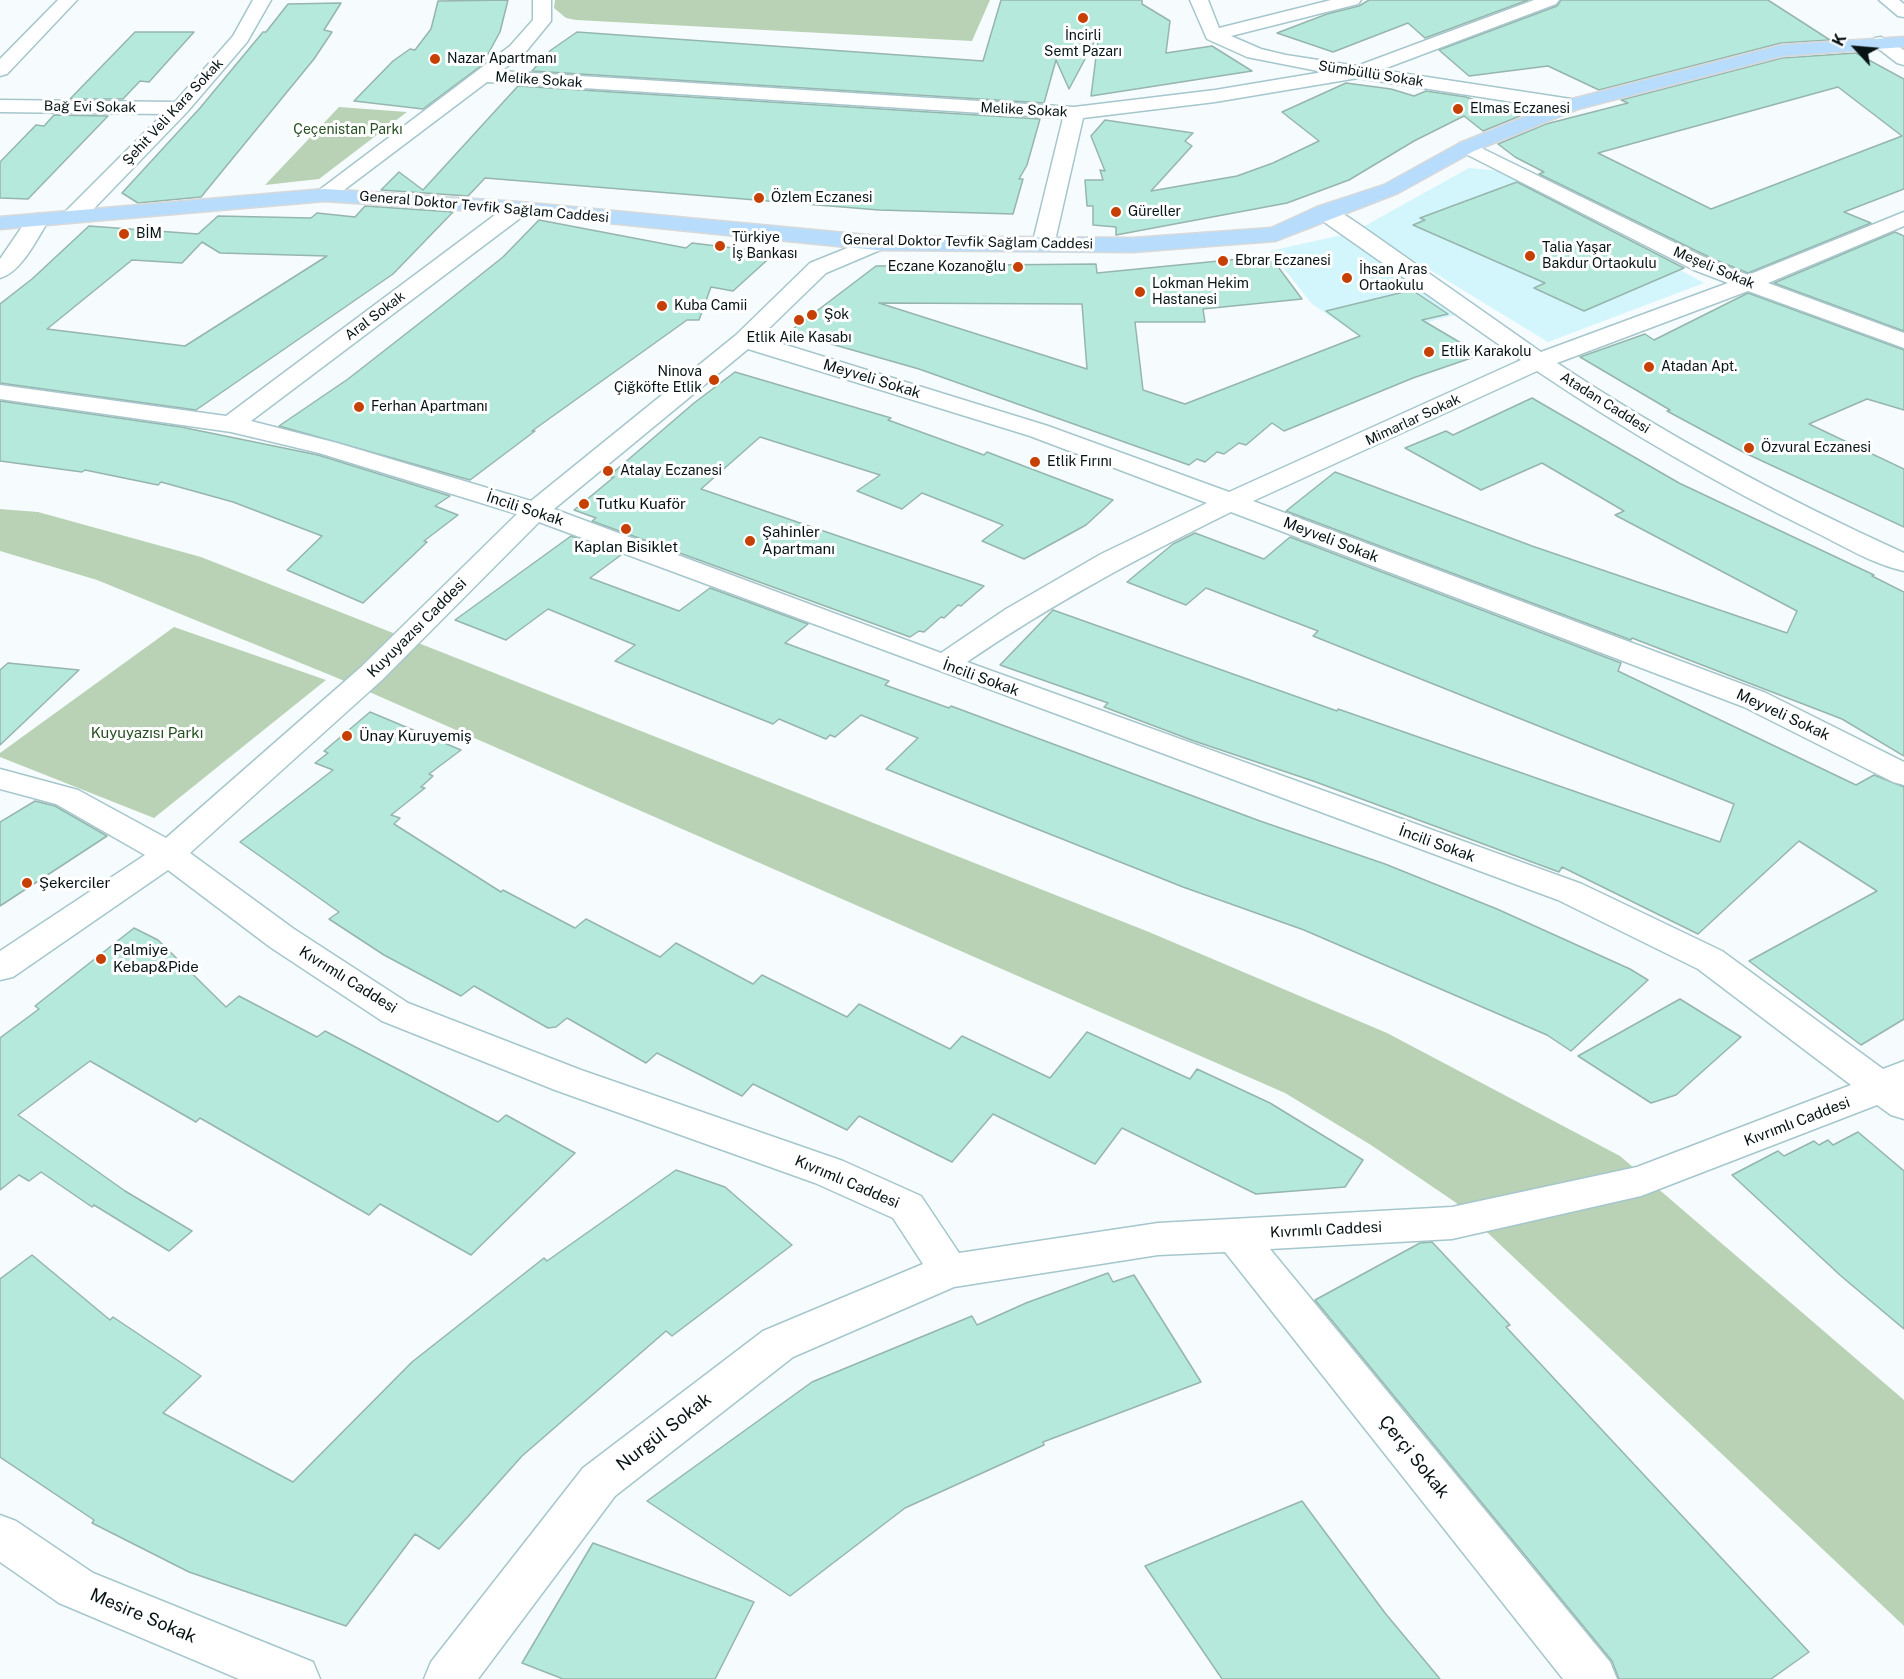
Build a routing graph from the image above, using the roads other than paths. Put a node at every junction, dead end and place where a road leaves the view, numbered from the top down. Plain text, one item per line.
1 (68, 0) edge
2 (262, 0) edge
3 (542, 0) edge
4 (1199, 0) edge
5 (1352, 0) edge
6 (1550, 0) edge
7 (1888, 0) edge
8 (1904, 12) edge
9 (1213, 35) junction
10 (1881, 42) junction
11 (1904, 42) edge
12 (1904, 59) edge
13 (0, 70) edge
14 (1359, 72) junction
15 (484, 76) junction
16 (1571, 105) junction
17 (0, 106) edge
18 (180, 108) junction
19 (1074, 113) junction
20 (1467, 147) junction
21 (1391, 189) junction
22 (325, 195) junction
23 (519, 208) junction
24 (1325, 212) junction
25 (74, 216) junction
26 (1904, 218) edge
27 (38, 220) junction
28 (0, 224) edge
29 (1349, 227) junction
30 (1275, 234) junction
31 (808, 237) junction
32 (877, 243) junction
33 (1043, 245) junction
34 (818, 268) junction
35 (0, 272) edge
36 (1749, 283) junction
37 (744, 340) junction
38 (1904, 341) edge
39 (1539, 362) junction
40 (0, 392) edge
41 (231, 424) junction
42 (1230, 502) junction
43 (535, 511) junction
44 (1904, 563) edge
45 (944, 664) junction
46 (1904, 775) edge
47 (0, 779) edge
48 (169, 854) junction
49 (0, 968) edge
50 (1897, 1089) edge
51 (1235, 1235) junction
52 (949, 1271) junction
53 (0, 1536) edge
54 (296, 1679) edge
55 (448, 1679) edge
56 (1593, 1679) edge

1 - 13 street
2 - 18 street, Şehit Veli Kara Sokak
3 - 15 street
4 - 9 street
5 - 9 street
6 - 14 street, Melike Sokak
7 - 8 street
9 - 14 street, Sümbüllü Sokak
10 - 11 main road, General Doktor Tevfik Sağlam Caddesi
10 - 12 street
10 - 16 main road, General Doktor Tevfik Sağlam Caddesi
14 - 16 street, Sümbüllü Sokak
14 - 19 street, Melike Sokak
15 - 19 street, Melike Sokak
15 - 22 street
16 - 20 main road, General Doktor Tevfik Sağlam Caddesi
17 - 18 street, Bağ Evi Sokak
18 - 25 street, Şehit Veli Kara Sokak
19 - 33 street
20 - 21 main road, General Doktor Tevfik Sağlam Caddesi
20 - 36 street, Meşeli Sokak
21 - 24 main road, General Doktor Tevfik Sağlam Caddesi
21 - 29 main road
22 - 23 main road, General Doktor Tevfik Sağlam Caddesi
22 - 25 main road, General Doktor Tevfik Sağlam Caddesi
23 - 31 main road, General Doktor Tevfik Sağlam Caddesi
23 - 41 street, Aral Sokak
24 - 29 street, Atadan Caddesi
24 - 30 main road, General Doktor Tevfik Sağlam Caddesi
25 - 27 main road, General Doktor Tevfik Sağlam Caddesi
26 - 36 street, Mimarlar Sokak
27 - 28 main road, General Doktor Tevfik Sağlam Caddesi
27 - 35 street
29 - 30 main road
29 - 39 street, Atadan Caddesi
30 - 33 main road, General Doktor Tevfik Sağlam Caddesi
31 - 32 main road, General Doktor Tevfik Sağlam Caddesi
31 - 34 street
32 - 33 main road, General Doktor Tevfik Sağlam Caddesi
32 - 34 street
34 - 37 street, Kuyuyazısı Caddesi
36 - 38 street, Meşeli Sokak
36 - 39 street, Mimarlar Sokak
37 - 42 street, Meyveli Sokak
37 - 43 street, Kuyuyazısı Caddesi
39 - 42 street, Mimarlar Sokak
39 - 44 street, Atadan Caddesi
40 - 41 street, İncili Sokak
41 - 43 street, İncili Sokak
42 - 45 street, Mimarlar Sokak
42 - 46 street, Meyveli Sokak
43 - 45 street, İncili Sokak
43 - 48 street, Kuyuyazısı Caddesi
45 - 50 street, İncili Sokak
47 - 48 street, Kıvrımlı Caddesi
48 - 49 street, Kuyuyazısı Caddesi
48 - 52 street, Kıvrımlı Caddesi
50 - 51 street, Kıvrımlı Caddesi
51 - 52 street, Kıvrımlı Caddesi
51 - 56 street, Çerçi Sokak
52 - 55 street, Nurgül Sokak
53 - 54 street, Mesire Sokak

